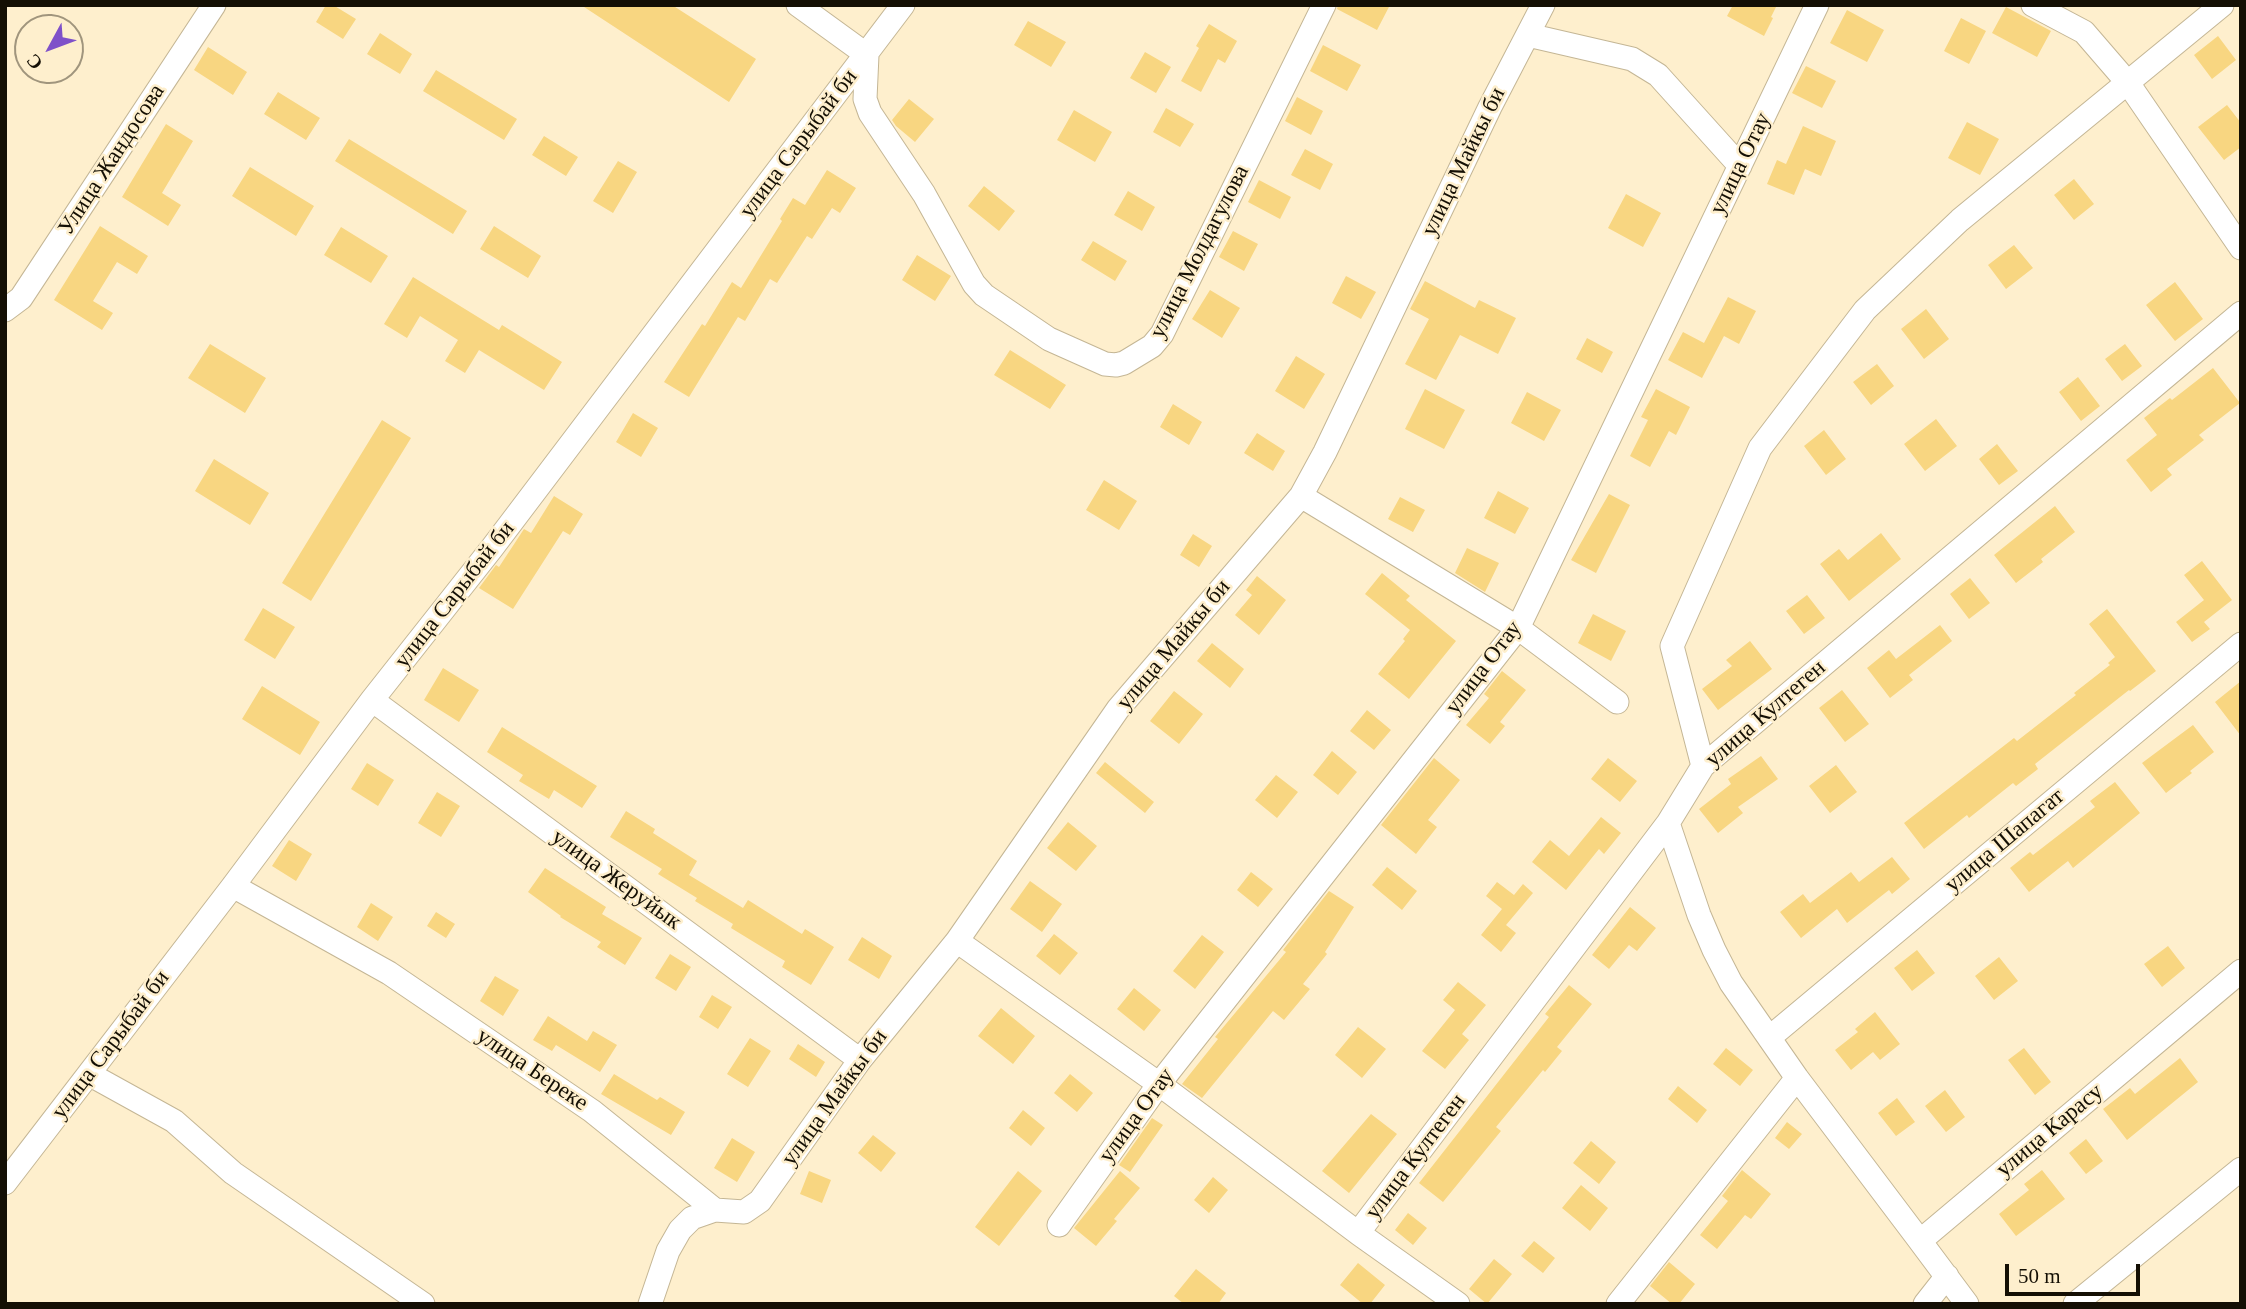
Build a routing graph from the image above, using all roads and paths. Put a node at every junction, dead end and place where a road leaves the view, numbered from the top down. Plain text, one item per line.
1 (214, 5) edge
2 (798, 5) edge
3 (903, 5) edge
4 (1324, 5) edge
5 (1543, 5) edge
6 (1817, 5) edge
7 (2033, 5) edge
8 (2222, 5) edge
9 (1528, 35) junction
10 (867, 55) junction
11 (2127, 83) junction
12 (1740, 166) junction
13 (2241, 248) edge
14 (5, 310) edge
15 (2241, 313) edge
16 (1301, 496) junction
17 (1518, 628) junction
18 (2241, 644) edge
19 (372, 700) junction
20 (1617, 702) dead end
21 (1703, 766) junction
22 (1668, 822) junction
23 (233, 886) junction
24 (957, 941) junction
25 (2241, 971) edge
26 (1769, 1038) junction
27 (860, 1060) junction
28 (89, 1074) junction
29 (1797, 1078) junction
30 (1159, 1084) junction
31 (2241, 1169) edge
32 (5, 1183) edge
33 (715, 1210) junction
34 (1059, 1225) dead end
35 (1358, 1233) junction
36 (1920, 1241) junction
37 (1947, 1276) junction
38 (423, 1304) edge
39 (650, 1304) edge
40 (1458, 1304) edge
41 (1618, 1304) edge
42 (1925, 1304) edge
43 (1967, 1304) edge
44 (2075, 1304) edge

1 - 14 street, Улица Жандосова
2 - 10 street
3 - 10 street, улица Сарыбай би
4 - 10 street, улица Молдагулова
5 - 9 street, улица Майкы би
6 - 12 street, улица Отау
7 - 11 street
8 - 11 street
9 - 12 street
9 - 16 street, улица Майкы би
10 - 19 street, улица Сарыбай би
11 - 13 street
11 - 21 street
12 - 17 street, улица Отау
15 - 21 street, улица Култеген
16 - 17 street
16 - 24 street, улица Майкы би
17 - 20 street
17 - 30 street, улица Отау
18 - 26 street, улица Шапагат
19 - 23 street, улица Сарыбай би
19 - 27 street, улица Жеруйык
21 - 22 street, улица Култеген
22 - 26 street
22 - 35 street, улица Култеген
23 - 28 street, улица Сарыбай би
23 - 33 street, улица Береке
24 - 27 street, улица Майкы би
24 - 30 street
25 - 36 street, улица Карасу
26 - 29 street
27 - 33 street, улица Майкы би
28 - 32 street, улица Сарыбай би
28 - 38 street
29 - 36 street
29 - 41 street
30 - 34 street, улица Отау
30 - 35 street
31 - 44 street
33 - 39 street
35 - 40 street
36 - 37 street
37 - 42 street
37 - 43 street

